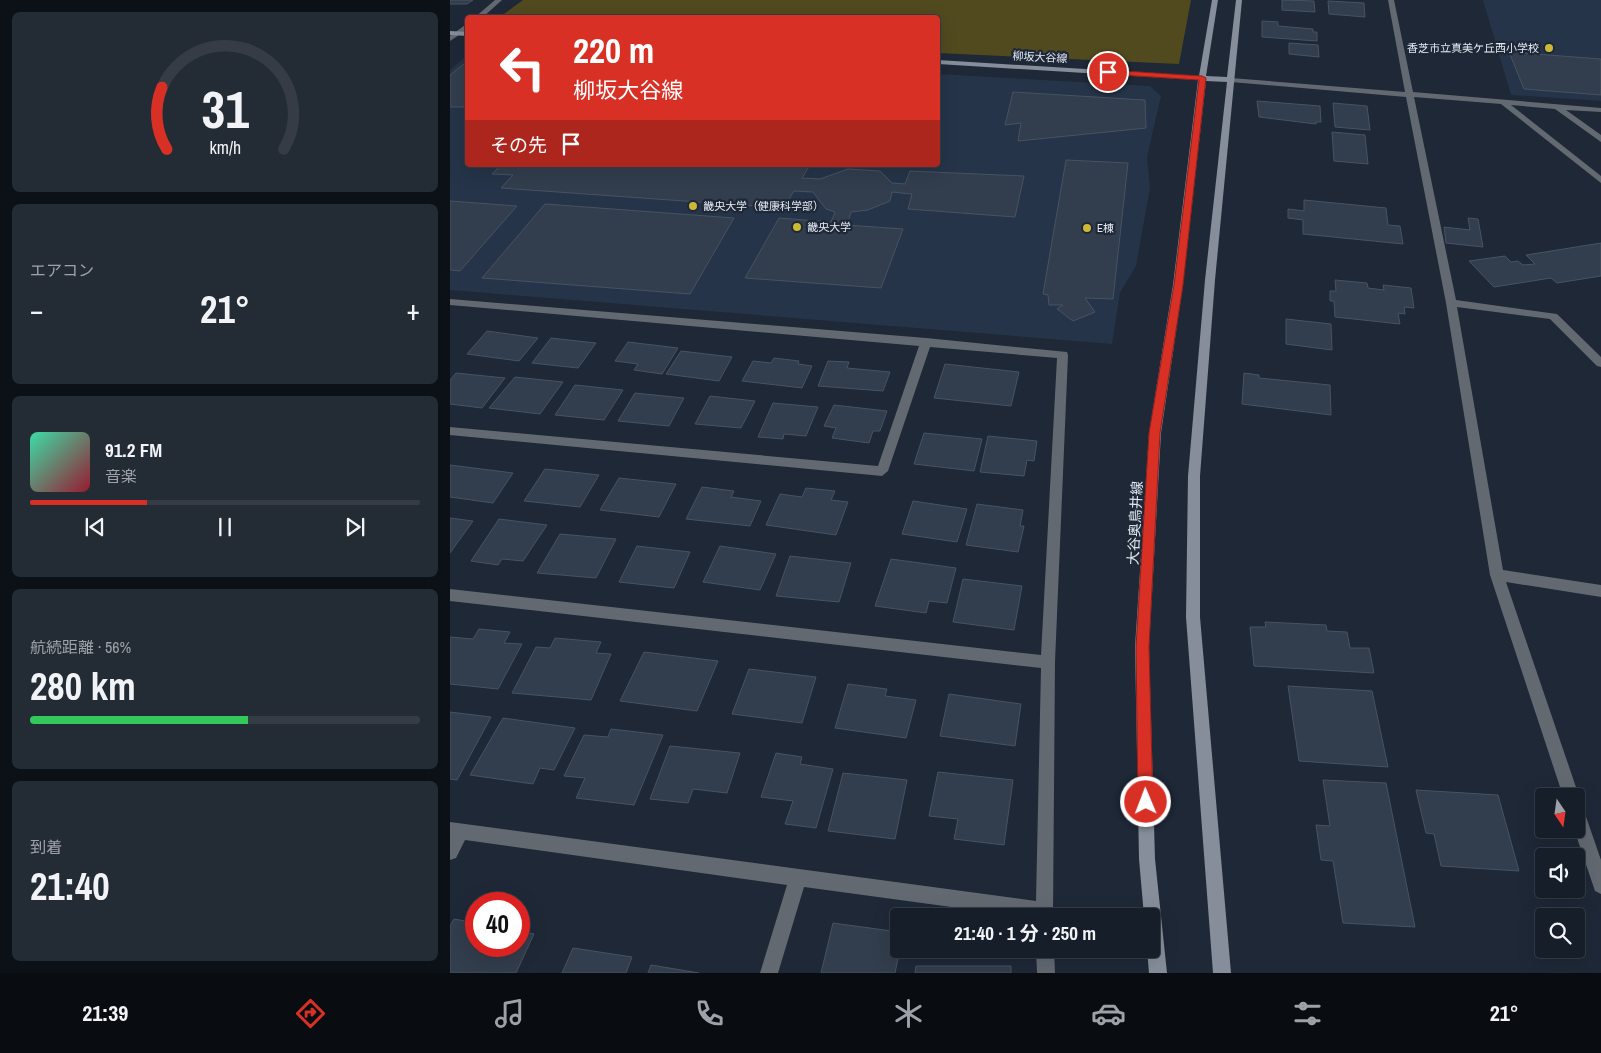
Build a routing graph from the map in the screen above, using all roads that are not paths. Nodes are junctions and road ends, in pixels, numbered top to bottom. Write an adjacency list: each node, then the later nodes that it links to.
1 (499, 0): 5 (street)
2 (1215, 0): 10 (street, 大谷奥鳥井線)
3 (1239, 0): 11 (street)
4 (1391, 0): 12 (street)
5 (481, 15)
6 (465, 27): 7 (street)
7 (454, 33): 8 (street)
8 (450, 40)
9 (940, 62): 10 (street, 柳坂大谷線)
10 (1202, 78): 11 (street, 柳坂大谷線); 38 (street, 大谷奥鳥井線)
11 (1231, 80): 12 (street); 39 (street)
12 (1408, 94): 13 (street); 19 (street)
13 (1504, 104): 14 (street); 17 (street)
14 (1560, 108): 15 (street); 16 (street)
15 (1601, 110)
16 (1601, 139)
17 (1601, 180)
18 (450, 302): 20 (street)
19 (1451, 302): 21 (street); 23 (street)
20 (926, 342): 22 (street); 26 (street)
21 (1601, 363)
22 (450, 431)
23 (1497, 574): 24 (street); 27 (street)
24 (1601, 592)
25 (450, 595): 26 (street)
26 (1048, 662): 34 (street)
27 (1568, 788)
28 (455, 831): 30 (street); 31 (street)
29 (1585, 837): 32 (street)
30 (450, 852)
31 (798, 878): 33 (street); 36 (street)
32 (1601, 884)
33 (1003, 908)
34 (1044, 908)
35 (1045, 958): 37 (street)
36 (769, 973)
37 (1046, 973)
38 (1158, 973)
39 (1222, 973)

